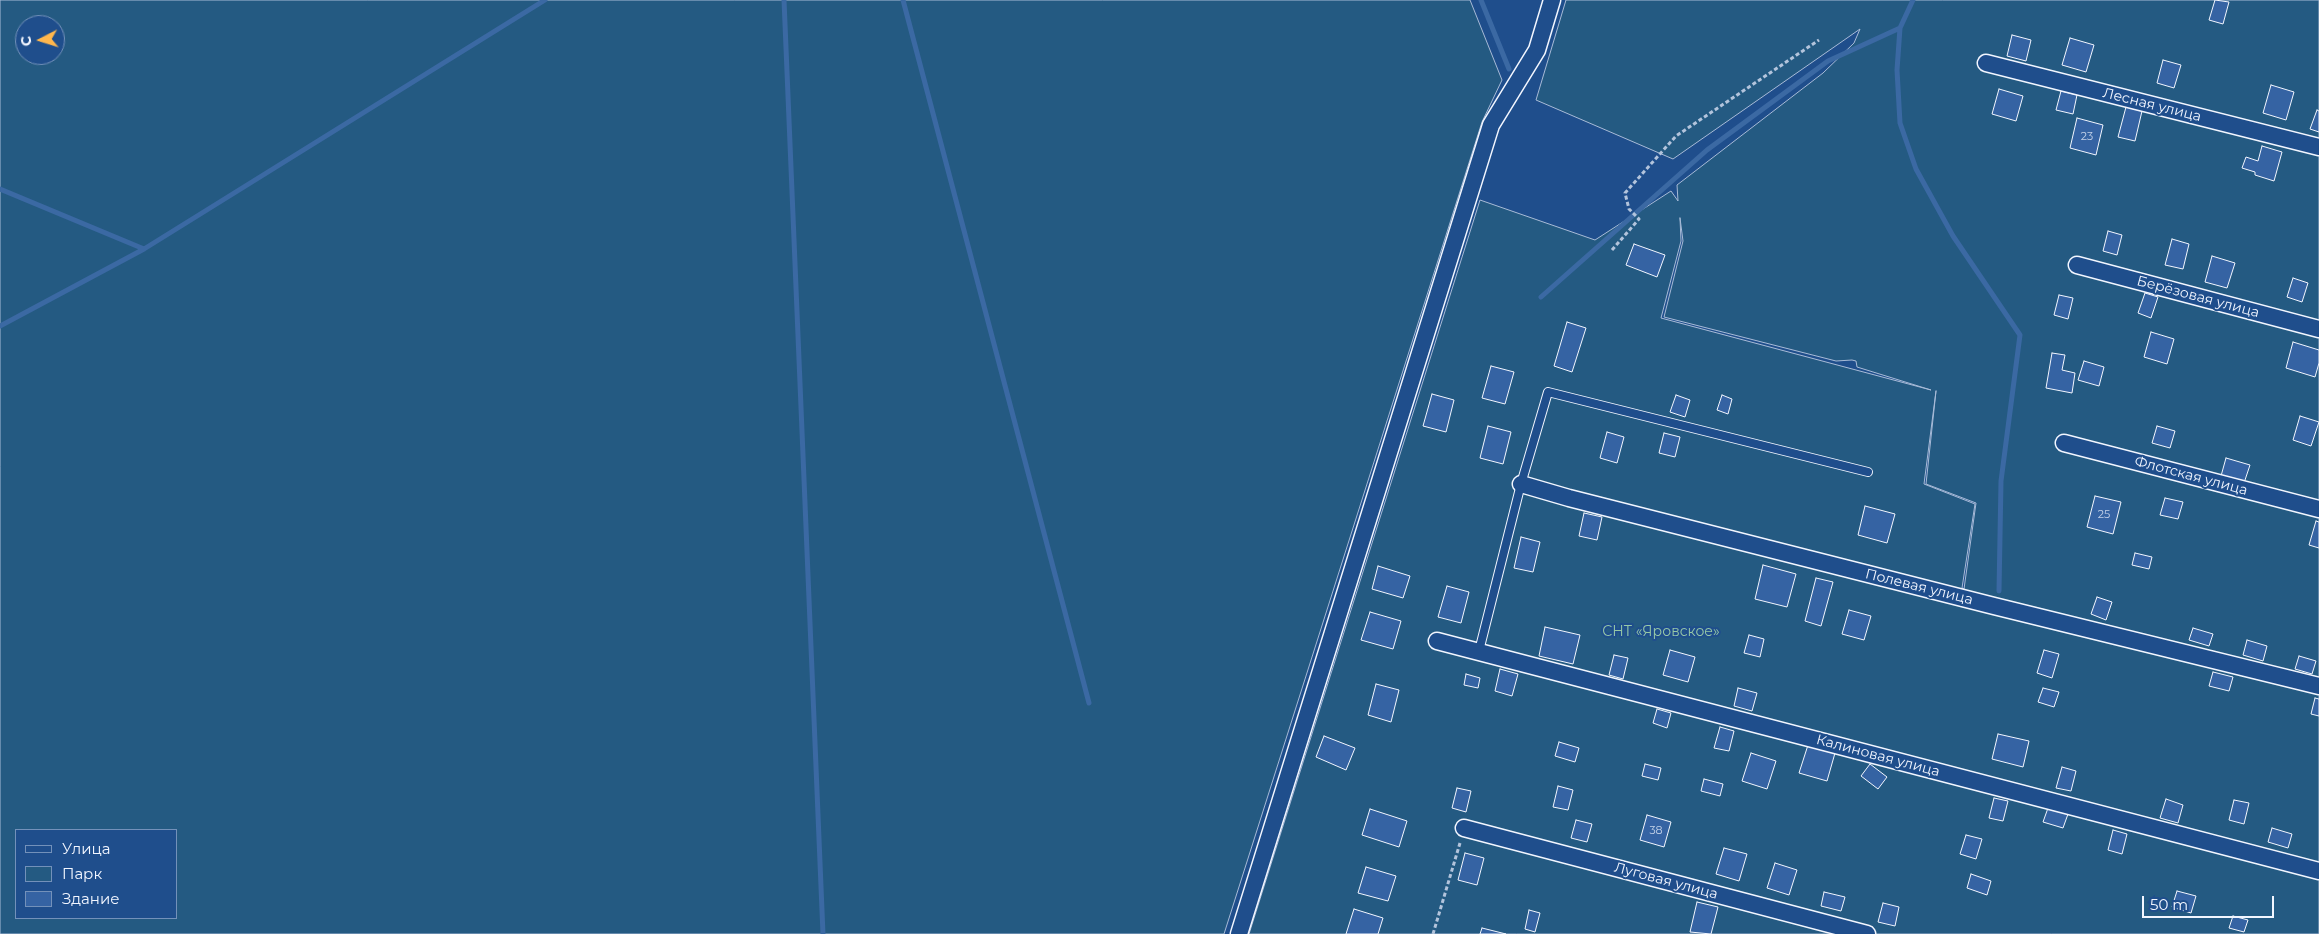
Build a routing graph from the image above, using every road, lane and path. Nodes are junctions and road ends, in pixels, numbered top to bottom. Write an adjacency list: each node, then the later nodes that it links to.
1 (1552, 0): 17 (street)
2 (1819, 40): 5 (path)
3 (1986, 63): 4 (street, Лесная улица)
4 (2319, 147)
5 (1612, 250)
6 (2077, 265): 7 (street, Берёзовая улица)
7 (2319, 329)
8 (2064, 443): 11 (street, Флотская улица)
9 (1868, 472): 10 (lane)
10 (1521, 484): 13 (lane); 14 (street, Полевая улица)
11 (2319, 510)
12 (1437, 641): 13 (street, Калиновая улица)
13 (1479, 652): 16 (street, Калиновая улица)
14 (2319, 686)
15 (1464, 828): 18 (path); 19 (street, Луговая улица)
16 (2319, 871)
17 (1239, 934)
18 (1433, 934)
19 (1867, 934)

